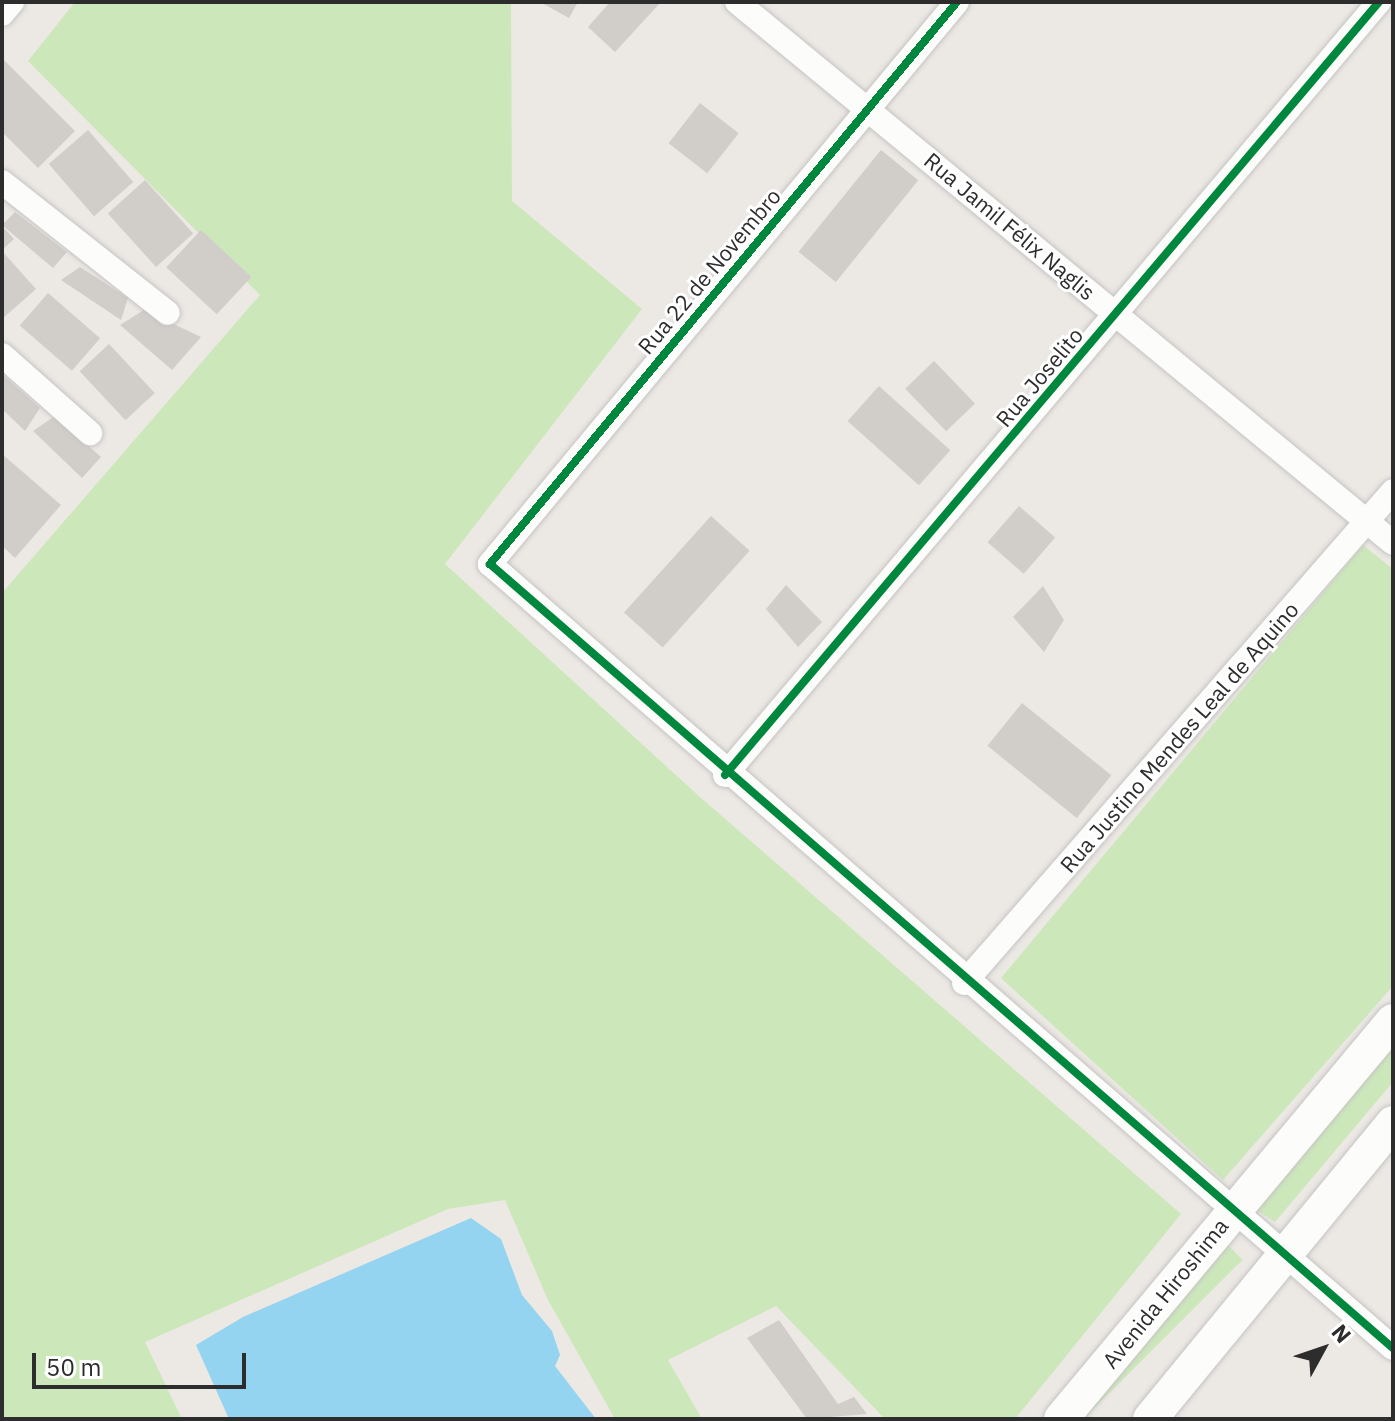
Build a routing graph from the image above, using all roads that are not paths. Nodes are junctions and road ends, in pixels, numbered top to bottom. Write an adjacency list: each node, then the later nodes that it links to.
1 (12, 2): 5 (street)
2 (737, 2): 6 (street, Rua Jamil Félix Naglis)
3 (957, 2): 6 (street, Rua 22 de Novembro)
4 (1379, 2): 9 (street, Rua Joselito)
5 (2, 14)
6 (868, 107): 9 (street, Rua Jamil Félix Naglis); 15 (street, Rua 22 de Novembro)
7 (2, 182): 8 (street)
8 (168, 313)
9 (1116, 315): 13 (street, Rua Jamil Félix Naglis); 15 (street, Rua Joselito)
10 (2, 355): 11 (street)
11 (90, 433)
12 (1393, 491): 13 (street, Rua Justino Mendes Leal de Aquino)
13 (1366, 523): 14 (street, Rua Jamil Félix Naglis); 16 (street, Rua Justino Mendes Leal de Aquino)
14 (1393, 543)
15 (725, 775): 16 (street)
16 (964, 983): 19 (street)
17 (1393, 1021): 19 (main road, Avenida Hiroshima)
18 (1393, 1123): 20 (main road)
19 (1231, 1213): 20 (street); 22 (main road, Avenida Hiroshima)
20 (1282, 1259): 21 (street); 23 (main road)
21 (1393, 1348)
22 (1061, 1419)
23 (1150, 1419)

